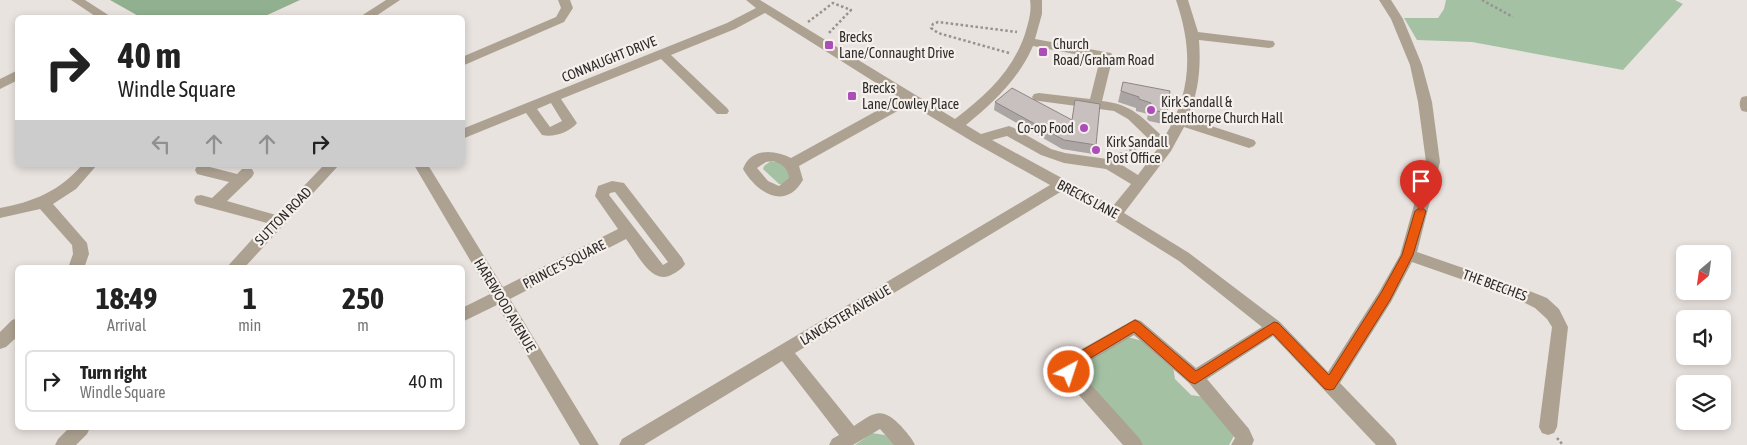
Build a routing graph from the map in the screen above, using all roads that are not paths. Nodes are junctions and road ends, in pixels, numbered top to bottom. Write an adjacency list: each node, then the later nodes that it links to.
1 (76, 0): 9 (street)
2 (394, 0): 10 (street)
3 (564, 0): 15 (street)
4 (752, 0): 8 (street, BRECKS LANE)
5 (1036, 0): 12 (street)
6 (1182, 0): 11 (street)
7 (1385, 0): 44 (street)
8 (765, 8): 14 (street, CONNAUGHT DRIVE); 20 (street, BRECKS LANE)
9 (102, 15)
10 (369, 15)
11 (1193, 35): 13 (street); 26 (street)
12 (1030, 37): 22 (street); 27 (street)
13 (1269, 44)
14 (662, 53): 18 (street, CONNAUGHT DRIVE); 25 (street)
15 (465, 61)
16 (15, 76): 17 (street)
17 (0, 85)
18 (553, 97): 23 (street, CONNAUGHT DRIVE); 23 (street)
19 (1039, 97): 22 (street)
20 (910, 98): 27 (street, BRECKS LANE); 32 (street)
21 (1747, 100): 24 (street)
22 (1095, 104): 31 (street)
23 (528, 107): 28 (street, CONNAUGHT DRIVE)
24 (1747, 108)
25 (722, 111)
26 (1181, 122): 30 (street); 31 (street)
27 (956, 126): 29 (street, BRECKS LANE)
28 (465, 133)
29 (978, 138): 37 (street); 38 (street, BRECKS LANE)
30 (1249, 142)
31 (1162, 144): 37 (street)
32 (791, 164)
33 (88, 167): 39 (street)
34 (330, 167): 42 (street, SUTTON ROAD)
35 (422, 167): 47 (street, HAREWOOD AVENUE)
36 (202, 170): 42 (street)
37 (1140, 182): 41 (street)
38 (1061, 186): 41 (street, BRECKS LANE); 52 (street, LANCASTER AVENUE)
39 (44, 203): 40 (street); 45 (street)
40 (7, 212)
41 (1115, 214): 49 (street, BRECKS LANE)
42 (279, 221): 46 (street, SUTTON ROAD)
43 (628, 231): 43 (street); 47 (street, PRINCE'S SQUARE)
44 (1408, 255): 54 (street); 55 (street, THE BEECHES)
45 (77, 265)
46 (237, 265)
47 (499, 297): 48 (street, PRINCE'S SQUARE); 59 (street, HAREWOOD AVENUE)
48 (465, 314)
49 (1274, 327): 53 (street); 54 (street, BRECKS LANE)
50 (15, 328): 51 (street)
51 (0, 342)
52 (784, 352): 57 (street); 60 (street, LANCASTER AVENUE)
53 (1195, 378): 62 (street); 63 (street)
54 (1330, 385): 64 (street, BRECKS LANE)
55 (1548, 427)
56 (79, 430): 58 (street)
57 (845, 440): 61 (street)
58 (64, 445)
59 (590, 445)
60 (628, 445)
61 (906, 445)
62 (1134, 445)
63 (1240, 445)
64 (1388, 445)

